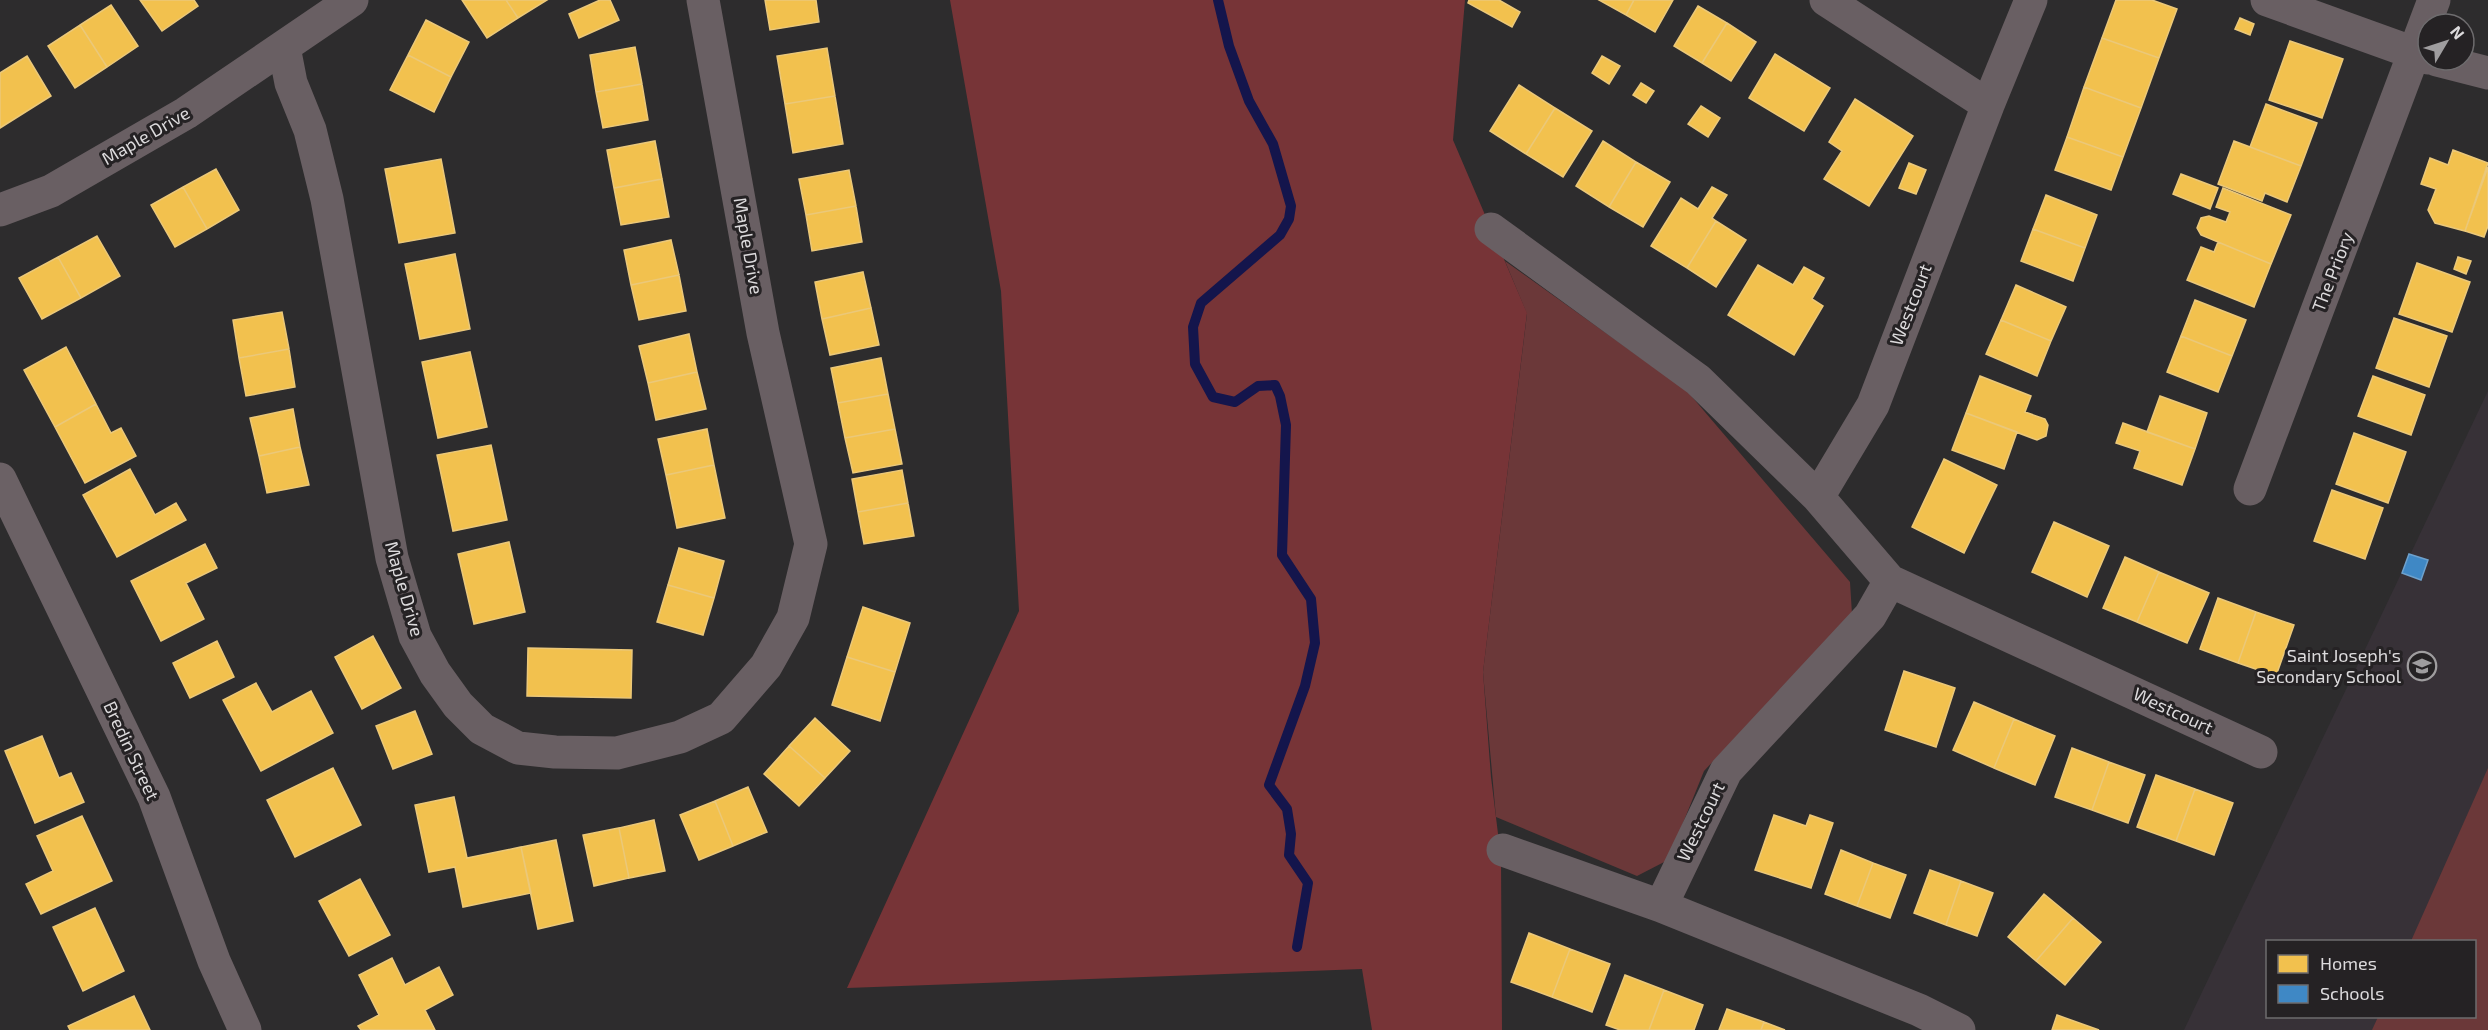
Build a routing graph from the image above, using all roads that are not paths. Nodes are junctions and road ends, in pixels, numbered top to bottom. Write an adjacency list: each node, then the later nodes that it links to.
1 (352, 0): 6 (street, Maple Drive)
2 (703, 0): 6 (street, Maple Drive)
3 (1826, 0): 9 (street)
4 (2031, 0): 9 (street, Westcourt)
5 (2267, 0): 7 (street)
6 (284, 47): 10 (street, Maple Drive)
7 (2416, 53)
8 (2420, 72): 13 (street, The Priory)
9 (1988, 105): 14 (street, Westcourt)
10 (0, 210)
11 (1491, 229): 14 (street, Westcourt)
12 (0, 479): 19 (main road, Bredin Street)
13 (2250, 489)
14 (1818, 497): 15 (street, Westcourt)
15 (1890, 581): 16 (street, Westcourt); 18 (street, Westcourt)
16 (2261, 752)
17 (1503, 850): 18 (street)
18 (1661, 906): 20 (street)
19 (245, 1030)
20 (1959, 1030)

